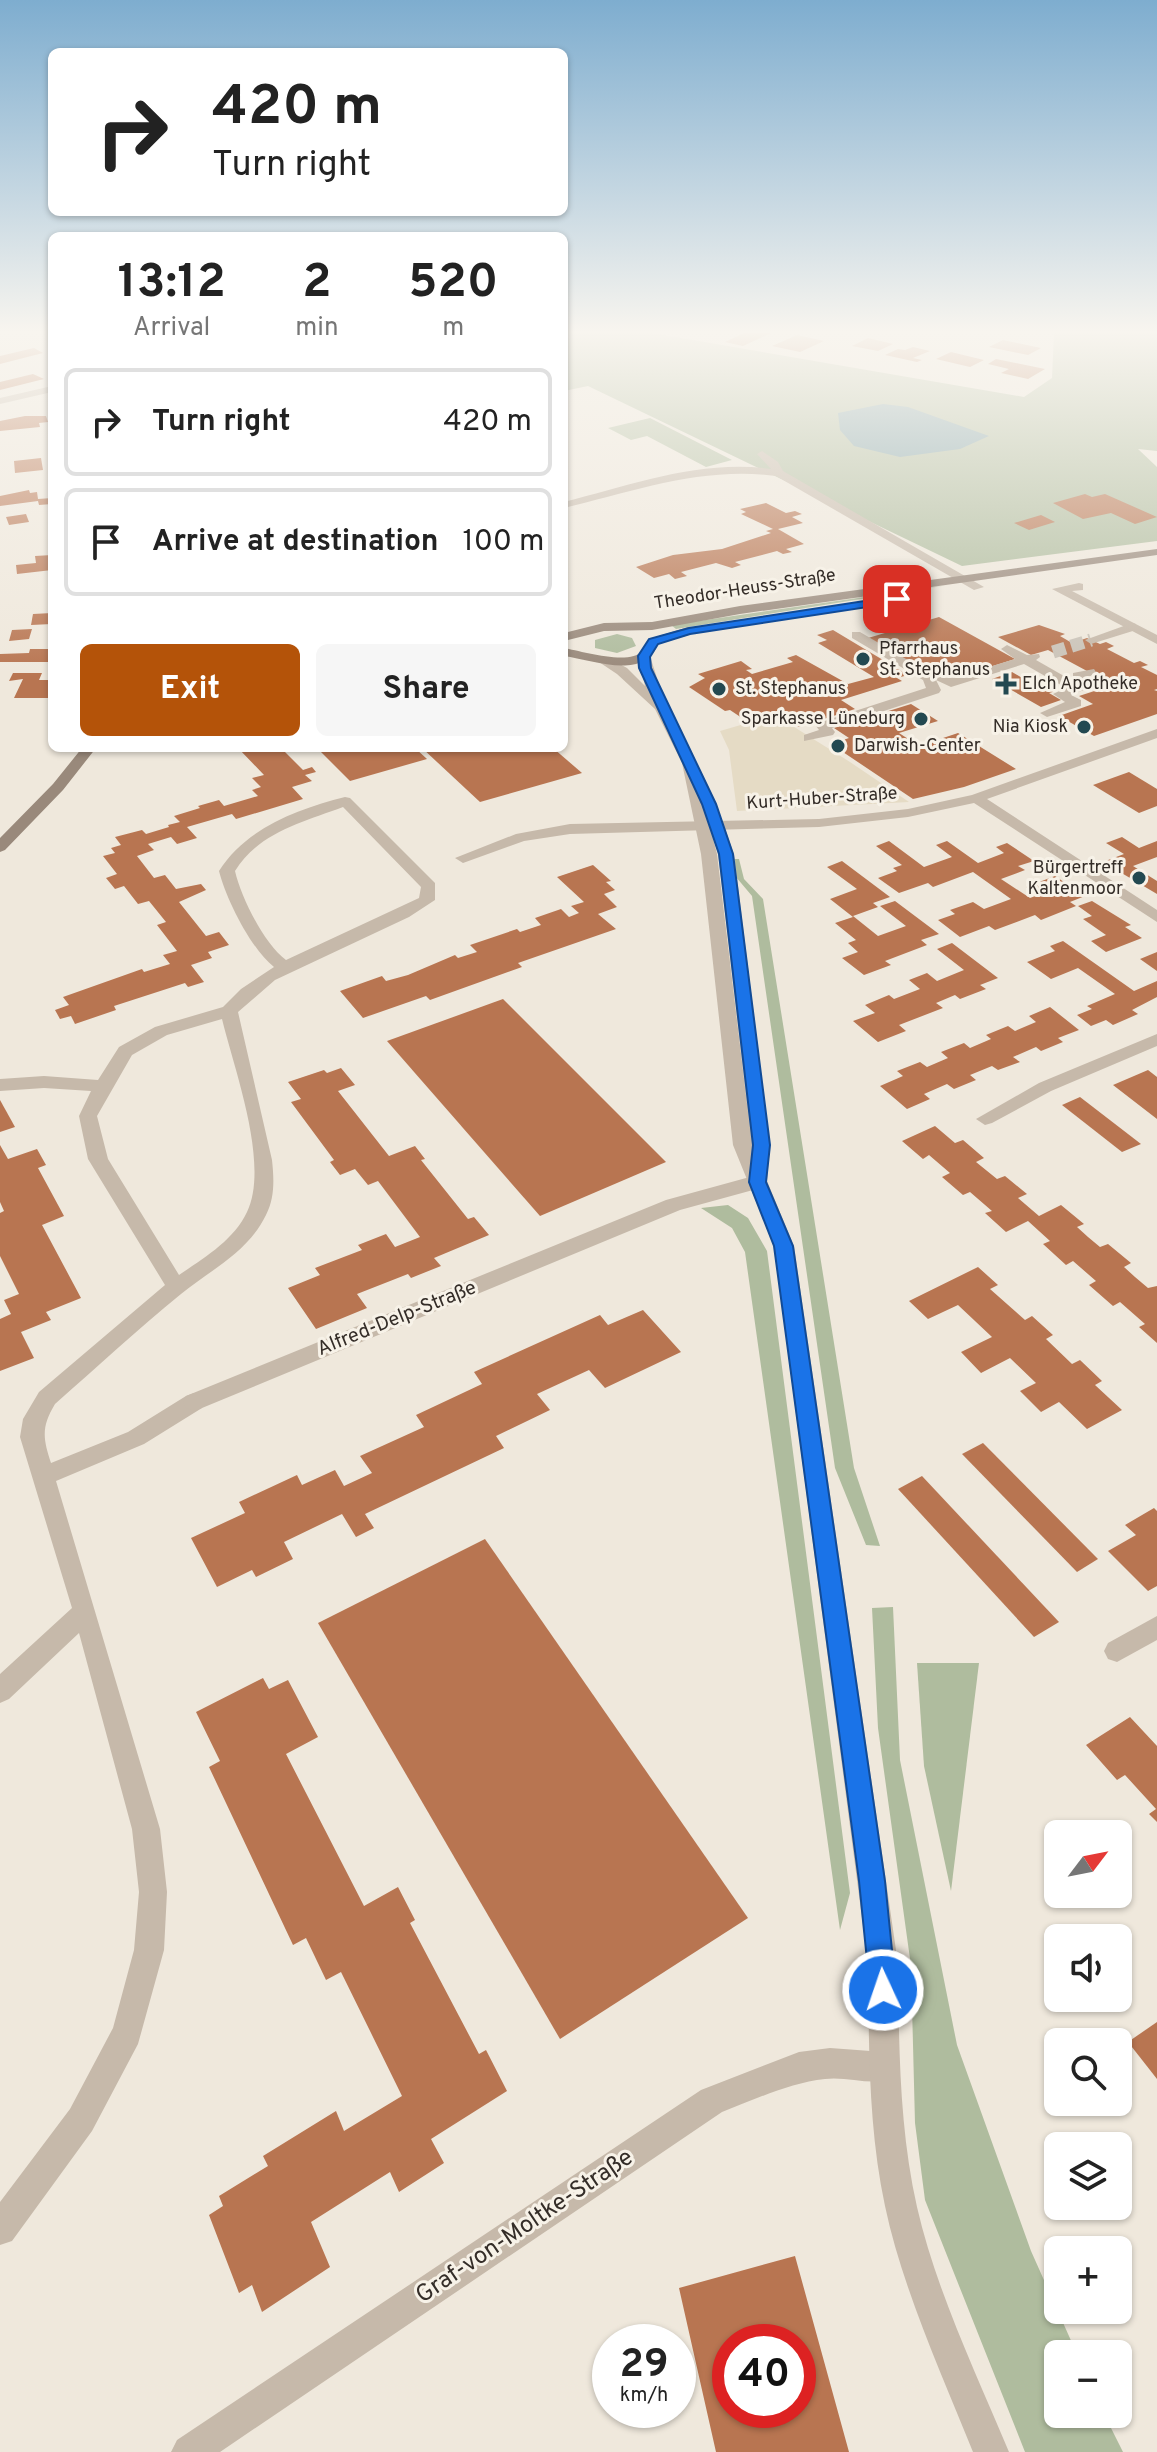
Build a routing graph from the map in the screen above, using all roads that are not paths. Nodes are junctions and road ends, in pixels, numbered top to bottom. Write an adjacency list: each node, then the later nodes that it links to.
1 (762, 454): 2 (street)
2 (779, 473): 3 (street); 6 (street)
3 (568, 504)
4 (1157, 552): 6 (main road, Theodor-Heuss-Straße)
5 (1157, 560): 7 (main road, Theodor-Heuss-Straße)
6 (962, 578): 7 (street); 9 (main road, Theodor-Heuss-Straße)
7 (978, 587): 16 (main road, Theodor-Heuss-Straße)
8 (1079, 587): 10 (street)
9 (625, 627): 11 (main road, Theodor-Heuss-Straße); 16 (main road, Theodor-Heuss-Straße)
10 (1132, 627): 14 (street); 15 (street)
11 (585, 632): 13 (main road, Theodor-Heuss-Straße); 19 (main road)
12 (856, 635): 24 (street)
13 (568, 636)
14 (1091, 640)
15 (1157, 640)
16 (653, 642): 20 (main road, Theodor-Heuss-Straße)
17 (1007, 649): 21 (street)
18 (568, 652): 19 (main road)
19 (580, 653): 22 (main road)
20 (644, 656): 22 (main road); 26 (street)
21 (1030, 659): 24 (street); 25 (street)
22 (602, 660): 26 (street)
23 (1089, 672): 25 (street)
24 (928, 678): 29 (street)
25 (1077, 689): 27 (street)
26 (663, 711): 32 (street)
27 (1047, 713)
28 (1157, 733): 31 (street, Kurt-Huber-Straße)
29 (809, 738)
30 (86, 752): 33 (main road)
31 (976, 798): 32 (street, Kurt-Huber-Straße); 35 (street)
32 (710, 827): 34 (street, Kurt-Huber-Straße); 42 (street)
33 (0, 847)
34 (463, 858)
35 (1157, 917)
36 (285, 967): 36 (street); 37 (street)
37 (229, 1011): 40 (street); 43 (street)
38 (1157, 1039): 41 (street)
39 (0, 1085): 40 (street)
40 (103, 1086): 43 (street)
41 (985, 1119)
42 (757, 1182): 44 (street, Alfred-Delp-Straße); 49 (street)
43 (176, 1287): 44 (street)
44 (44, 1476): 45 (street)
45 (85, 1611): 48 (street); 50 (street)
46 (1157, 1627): 47 (street)
47 (1117, 1651)
48 (0, 1691)
49 (884, 2067): 51 (street, Graf-von-Moltke-Straße); 52 (street)
50 (0, 2229)
51 (189, 2452)
52 (991, 2452)

